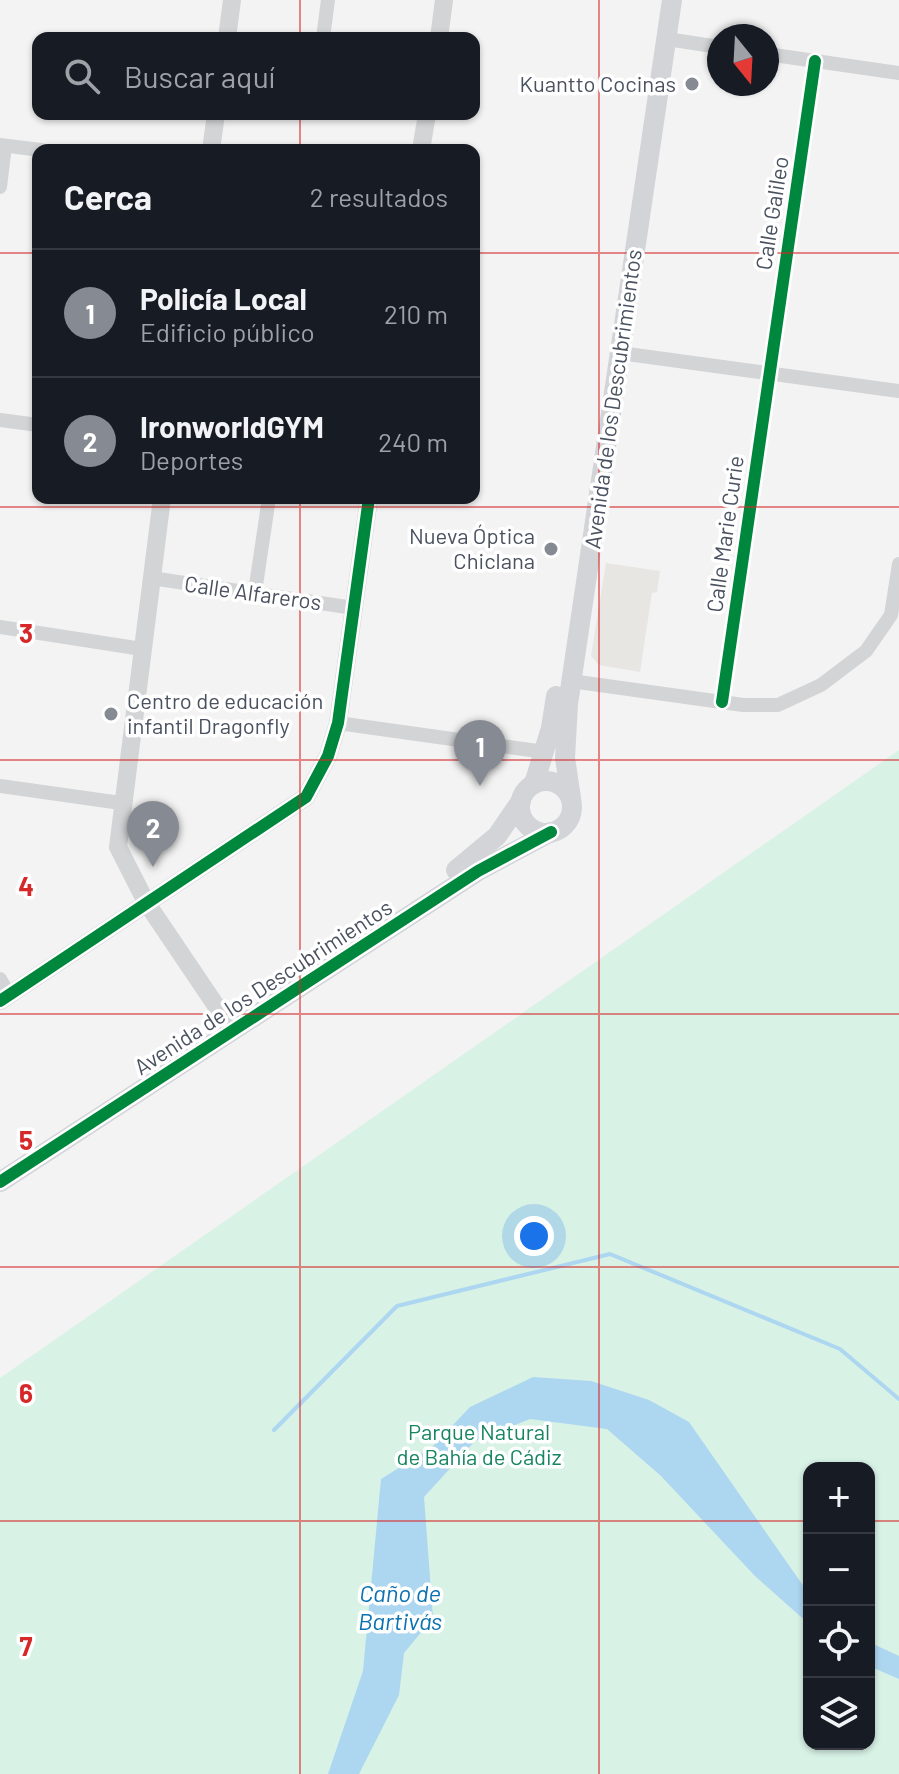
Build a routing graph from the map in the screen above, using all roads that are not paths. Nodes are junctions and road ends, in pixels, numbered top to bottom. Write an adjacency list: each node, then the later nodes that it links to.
1 (232, 0): 6 (street)
2 (328, 0): 7 (street)
3 (444, 0): 8 (street)
4 (659, 0): 38 (main road, Avenida de los Descubrimientos)
5 (672, 0): 9 (main road, Avenida de los Descubrimientos)
6 (228, 32)
7 (324, 32)
8 (440, 32)
9 (667, 39): 10 (street); 21 (main road, Avenida de los Descubrimientos)
10 (707, 45)
11 (779, 56): 12 (street)
12 (815, 61): 13 (street); 22 (street, Calle Galileo)
13 (899, 73)
14 (215, 120): 16 (street)
15 (426, 120): 17 (street)
16 (212, 144)
17 (422, 144)
18 (3, 145): 19 (street); 20 (street)
19 (32, 149)
20 (0, 187)
21 (620, 353): 22 (street); 35 (main road, Avenida de los Descubrimientos)
22 (768, 371): 23 (street); 36 (street, Calle Marie Curie)
23 (899, 391)
24 (0, 420): 25 (street)
25 (32, 424)
26 (161, 504): 30 (street)
27 (268, 504): 31 (street)
28 (368, 504): 32 (street)
29 (899, 564): 36 (street)
30 (151, 578): 31 (street, Calle Alfareros); 34 (street)
31 (255, 592): 32 (street, Calle Alfareros)
32 (354, 608): 37 (street)
33 (0, 627): 34 (street)
34 (142, 649): 43 (street)
35 (571, 681): 36 (street); 41 (main road, Avenida de los Descubrimientos)
36 (722, 702)
37 (338, 723): 38 (street); 45 (street)
38 (545, 752): 39 (main road, Avenida de los Descubrimientos)
39 (534, 784): 41 (main road); 42 (main road)
40 (0, 786): 43 (street)
41 (571, 798): 44 (main road)
42 (521, 801): 44 (main road); 47 (main road, Avenida de los Descubrimientos)
43 (121, 803): 45 (street)
44 (551, 832): 49 (main road, Avenida de los Descubrimientos)
45 (146, 902): 46 (street); 47 (street)
46 (3, 991)
47 (225, 1019): 48 (main road, Avenida de los Descubrimientos)
48 (0, 1166)
49 (0, 1182)

